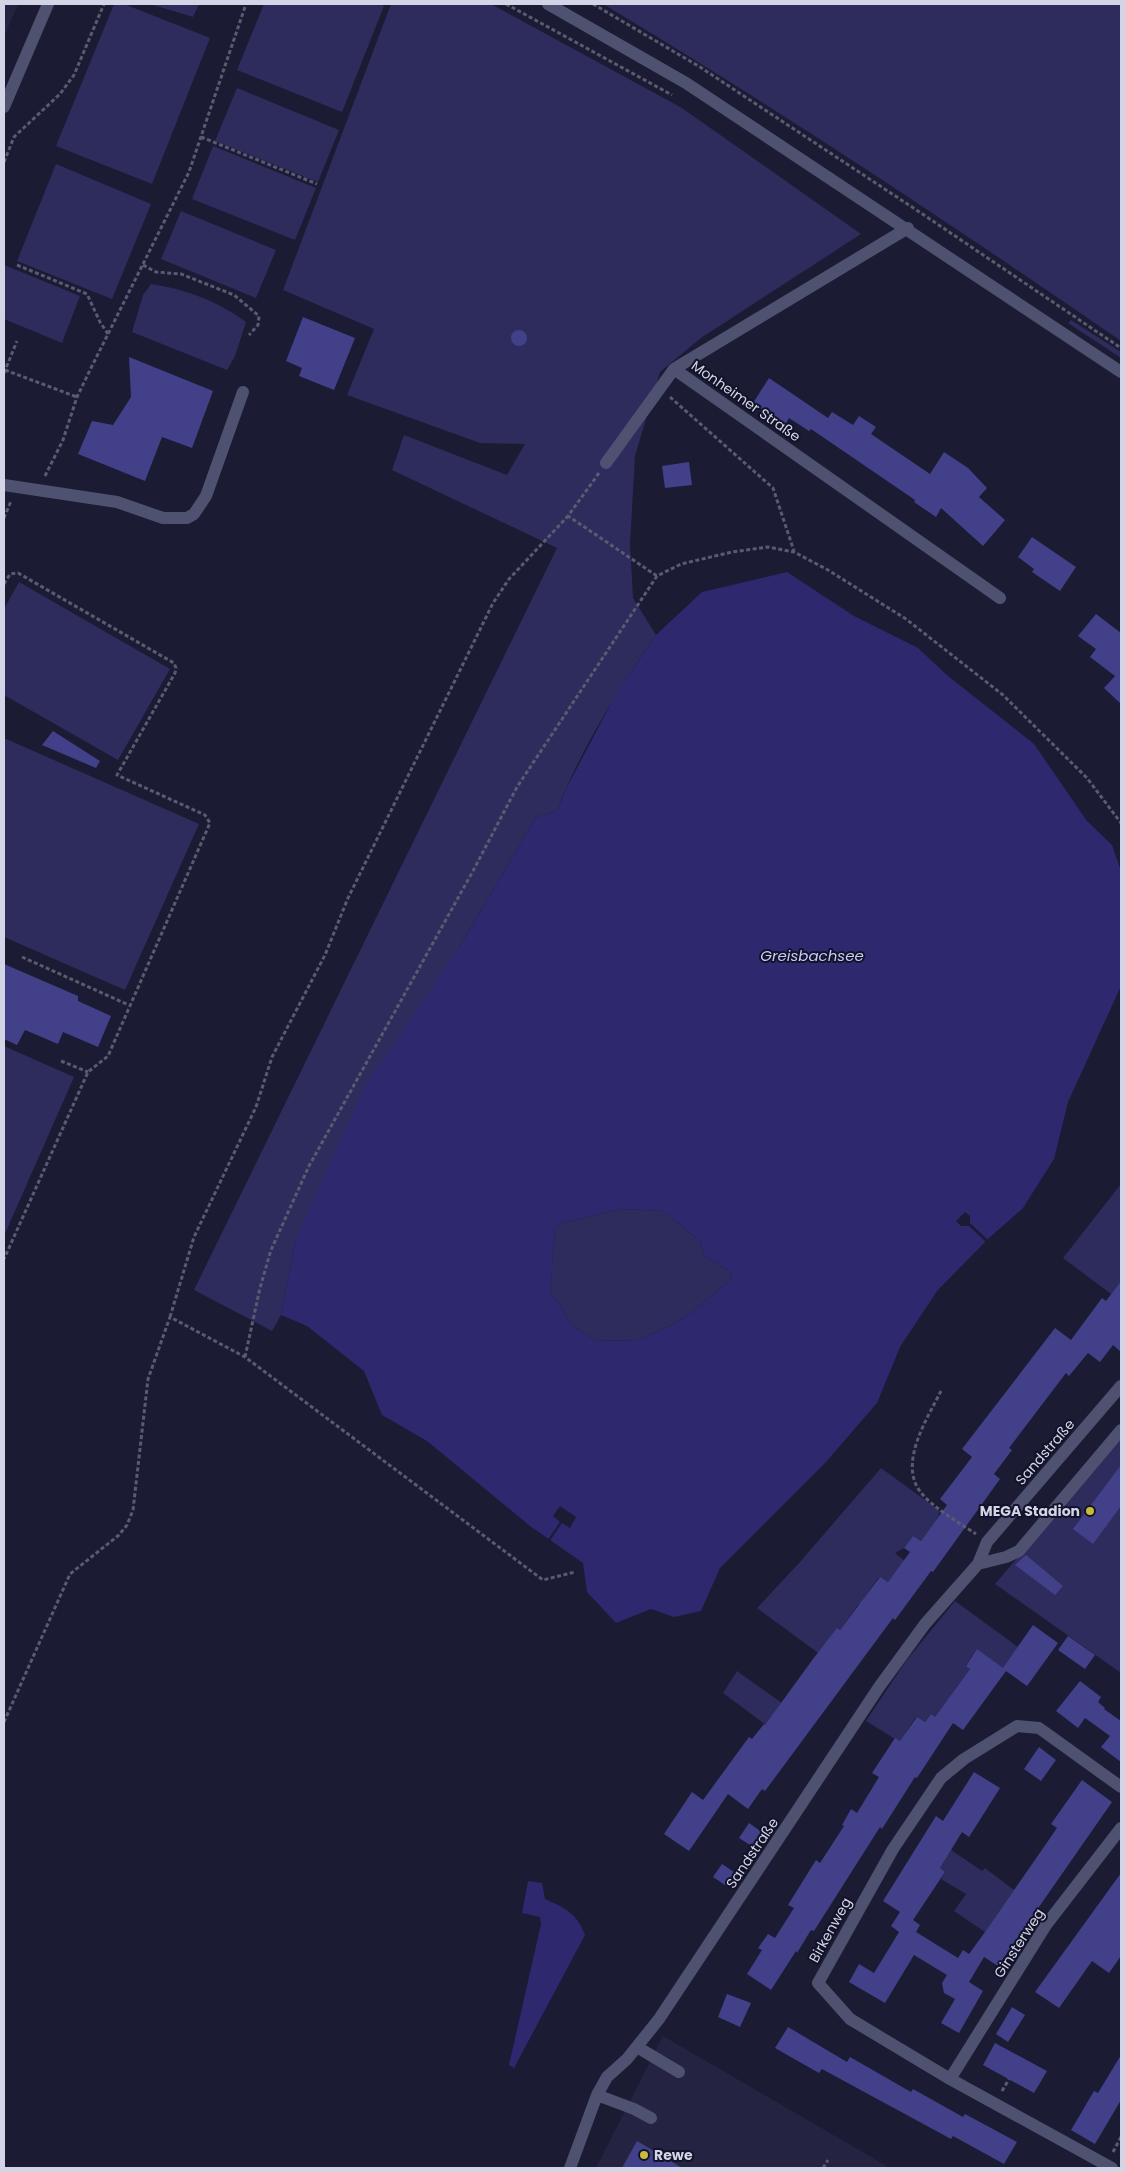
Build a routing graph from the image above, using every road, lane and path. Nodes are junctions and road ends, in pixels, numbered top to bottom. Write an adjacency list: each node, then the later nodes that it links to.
1 (48, 4): 6 (street)
2 (104, 4): 8 (path)
3 (246, 4): 7 (path)
4 (548, 4): 10 (street)
5 (593, 4): 16 (path)
6 (4, 107)
7 (201, 137): 9 (path); 12 (path)
8 (4, 162)
9 (316, 184)
10 (908, 228): 17 (street, Monheimer Straße); 19 (street)
11 (17, 265): 13 (path)
12 (143, 265): 13 (path); 14 (path)
13 (108, 334): 22 (path)
14 (249, 335)
15 (17, 341): 18 (path)
16 (1121, 348)
17 (674, 369): 20 (street); 30 (street, Monheimer Straße)
18 (4, 371): 22 (path)
19 (1121, 372)
20 (660, 388): 23 (street); 27 (path)
21 (243, 392): 25 (street)
22 (77, 397): 25 (path)
23 (606, 463): 26 (path)
24 (4, 485): 25 (street)
25 (38, 490)
26 (568, 516): 28 (path); 37 (path)
27 (794, 552): 28 (path); 31 (path)
28 (657, 576): 38 (path)
29 (4, 584): 33 (path)
30 (1000, 598)
31 (1121, 823)
32 (22, 957): 33 (path)
33 (131, 1006): 35 (path)
34 (61, 1060): 35 (path)
35 (88, 1072): 36 (path)
36 (4, 1259)
37 (170, 1318): 38 (path); 45 (path)
38 (245, 1357): 44 (path)
39 (1121, 1386): 42 (street, Sandstraße)
40 (941, 1391): 42 (path)
41 (1121, 1430): 43 (street)
42 (987, 1542): 43 (street, Sandstraße)
43 (978, 1564): 48 (street, Sandstraße)
44 (575, 1572)
45 (4, 1722)
46 (1121, 1787): 50 (street, Birkenweg)
47 (1121, 1828): 50 (street, Ginsterweg)
48 (637, 2047): 49 (street); 51 (street, Sandstraße)
49 (679, 2072)
50 (950, 2079): 56 (street, Birkenweg)
51 (597, 2096): 52 (street); 54 (street, Sandstraße)
52 (651, 2118)
53 (828, 2160): 55 (path)
54 (570, 2168)
55 (823, 2168)
56 (1112, 2168)

